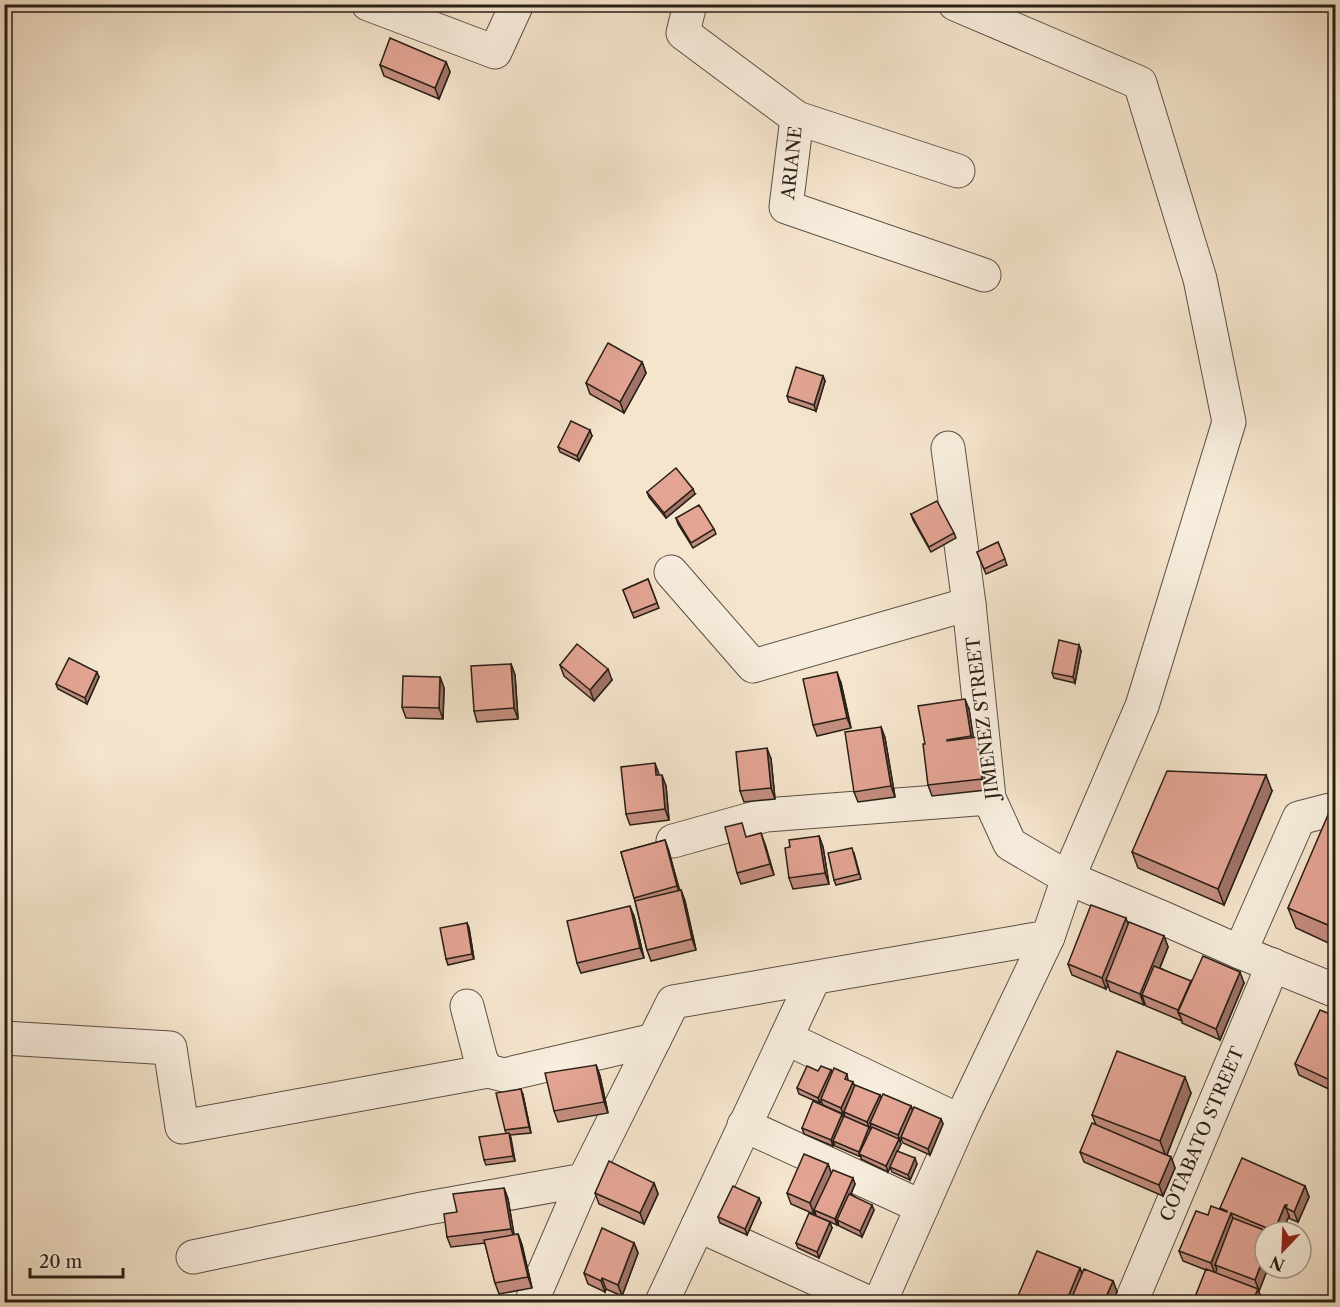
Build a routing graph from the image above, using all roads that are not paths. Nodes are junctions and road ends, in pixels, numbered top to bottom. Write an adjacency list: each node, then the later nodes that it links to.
1 (368, 4): 2 (street)
2 (517, 4)
3 (690, 4): 5 (street, ARIANE)
4 (955, 4): 14 (street)
5 (797, 118): 6 (street); 7 (street, ARIANE)
6 (958, 171)
7 (984, 275)
8 (948, 448): 10 (street, JIMENEZ STREET)
9 (671, 572): 10 (street)
10 (969, 604): 11 (street, JIMENEZ STREET)
11 (989, 798): 13 (street); 14 (street, JIMENEZ STREET)
12 (1335, 812): 16 (street)
13 (673, 841)
14 (1068, 878): 15 (street); 16 (street, JIMENEZ STREET)
15 (1048, 937): 18 (street); 25 (street)
16 (1240, 952): 17 (street, JIMENEZ STREET)
17 (1273, 965): 19 (street, JIMENEZ STREET); 35 (street, COTABATO STREET)
18 (814, 978): 22 (street); 23 (street)
19 (1335, 991)
20 (467, 1006): 24 (street)
21 (4, 1038): 24 (street)
22 (786, 1038): 25 (street); 26 (street)
23 (654, 1040): 24 (street); 27 (street)
24 (488, 1071)
25 (960, 1121): 28 (street)
26 (744, 1125): 28 (street); 29 (street)
27 (584, 1180): 30 (street); 31 (street)
28 (922, 1207): 34 (street)
29 (698, 1225): 32 (street); 33 (street)
30 (193, 1257)
31 (533, 1301)
32 (662, 1302)
33 (867, 1302)
34 (880, 1302)
35 (1131, 1302)

